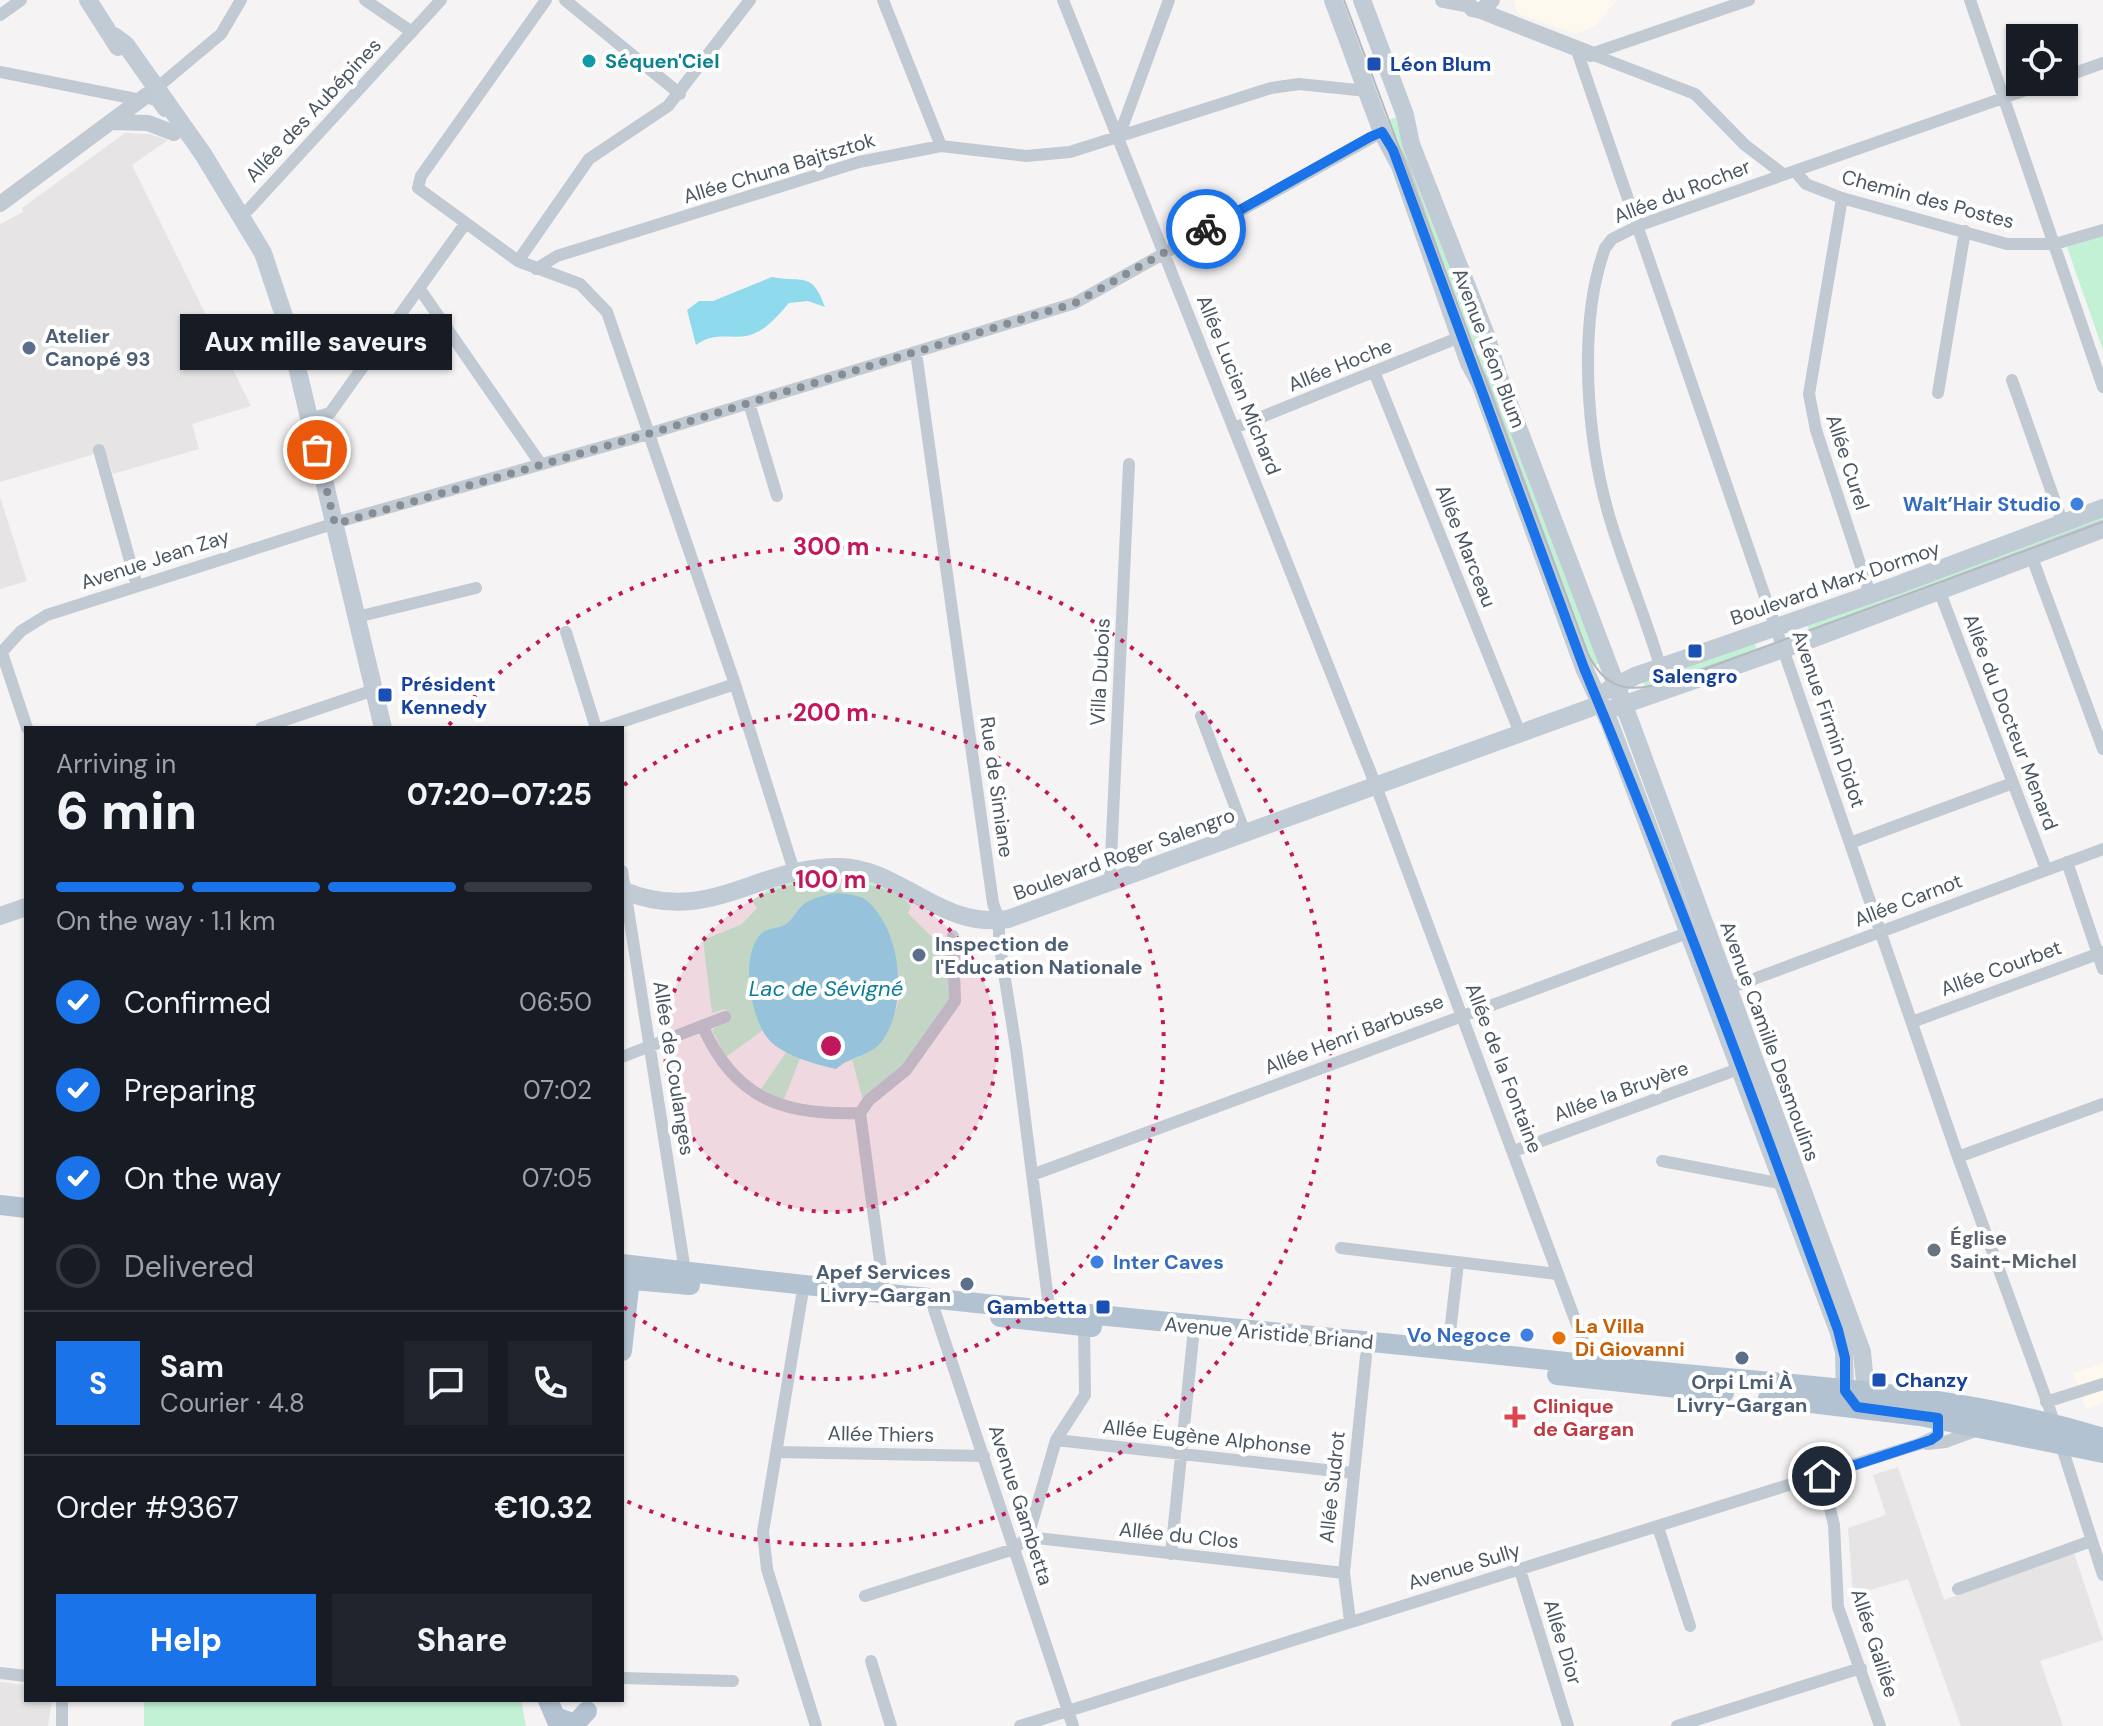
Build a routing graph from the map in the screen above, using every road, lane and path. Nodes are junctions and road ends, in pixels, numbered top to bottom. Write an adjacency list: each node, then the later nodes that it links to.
1 (21, 0): 18 (street)
2 (88, 0): 27 (main road)
3 (241, 0): 27 (street)
4 (365, 0): 19 (street)
5 (441, 0): 19 (street)
6 (546, 0): 40 (street)
7 (565, 0): 26 (street)
8 (750, 0): 26 (street)
9 (883, 0): 34 (street)
10 (1063, 0): 33 (street, Allée Lucien Michard)
11 (1169, 0): 33 (street)
12 (1333, 0): 24 (main road, Avenue Léon Blum)
13 (1362, 0): 80 (main road, Avenue Léon Blum)
14 (1443, 0): 17 (street, Chemin des Postes)
15 (1749, 0): 20 (street)
16 (1970, 0): 29 (street)
17 (1480, 4): 20 (street, Chemin des Postes)
18 (0, 15)
19 (412, 32): 39 (street, Allée des Aubépines)
20 (1583, 51): 36 (street, Chemin des Postes); 41 (street, Avenue Firmin Didot)
21 (2103, 63): 23 (street)
22 (0, 72): 25 (street)
23 (2078, 72)
24 (1367, 91): 31 (main road, Avenue Léon Blum); 33 (street, Allée Chuna Bajtsztok)
25 (96, 92): 27 (street); 30 (street)
26 (680, 94): 46 (street)
27 (148, 95): 30 (street); 32 (main road); 35 (main road)
28 (2009, 96): 29 (street, Allée du Rocher)
29 (2003, 98): 36 (street, Allée du Rocher); 44 (street)
30 (111, 122): 32 (street); 38 (street)
31 (1382, 132): 45 (street, Avenue Jean Zay); 50 (main road, Avenue Léon Blum)
32 (174, 133): 35 (main road)
33 (1118, 139): 34 (street, Allée Chuna Bajtsztok); 45 (street, Allée Lucien Michard)
34 (941, 146): 47 (street, Allée Chuna Bajtsztok)
35 (200, 159): 39 (main road); 48 (main road)
36 (1789, 173): 37 (street, Chemin des Postes); 41 (street, Allée du Rocher)
37 (1842, 198): 43 (street, Chemin des Postes); 72 (street, Allée Curel)
38 (0, 204)
39 (242, 214): 48 (main road)
40 (465, 224): 46 (street); 49 (street)
41 (1640, 225): 74 (street, Avenue Firmin Didot); 78 (street, Allée du Rocher)
42 (2103, 230): 44 (street, Chemin des Postes)
43 (1965, 231): 44 (street, Chemin des Postes); 55 (street)
44 (2055, 244): 54 (street)
45 (1164, 253): 51 (street, Avenue Jean Zay); 58 (street, Allée Lucien Michard)
46 (518, 261): 47 (street)
47 (536, 269): 59 (street)
48 (272, 279): 57 (main road)
49 (419, 288): 57 (street); 61 (street)
50 (1460, 337): 52 (street, Allée Hoche); 82 (main road, Avenue Léon Blum)
51 (916, 352): 56 (street, Avenue Jean Zay); 105 (street, Rue de Simiane)
52 (1375, 374): 58 (street, Allée Hoche); 90 (street, Allée Marceau)
53 (2012, 380): 66 (street)
54 (2103, 387)
55 (1938, 393)
56 (749, 403): 59 (street, Avenue Jean Zay); 63 (street)
57 (309, 419): 65 (main road)
58 (1234, 428): 93 (street, Allée Lucien Michard)
59 (648, 434): 61 (street, Avenue Jean Zay); 79 (street)
60 (99, 450): 69 (street)
61 (540, 463): 65 (street, Avenue Jean Zay)
62 (1129, 464): 100 (street, Villa Dubois)
63 (777, 496)
64 (2103, 508): 66 (main road, Boulevard Marx Dormoy)
65 (335, 524): 69 (street, Avenue Jean Zay); 73 (main road)
66 (2063, 524): 72 (main road, Boulevard Marx Dormoy)
67 (2103, 529): 68 (main road, Boulevard Marx Dormoy)
68 (2031, 555): 71 (main road, Boulevard Marx Dormoy); 91 (street)
69 (137, 586): 77 (street, Avenue Jean Zay)
70 (476, 588): 73 (street)
71 (1939, 590): 76 (main road, Boulevard Marx Dormoy); 92 (street, Allée du Docteur Menard)
72 (1870, 594): 74 (main road, Boulevard Marx Dormoy)
73 (357, 617): 81 (main road)
74 (1775, 626): 76 (street, Avenue Firmin Didot); 78 (main road, Boulevard Marx Dormoy)
75 (566, 632): 88 (street)
76 (1784, 649): 83 (main road, Boulevard Marx Dormoy); 95 (street, Avenue Firmin Didot)
77 (1, 654): 85 (street)
78 (1661, 669): 80 (main road, Boulevard Marx Dormoy)
79 (735, 684): 89 (street); 99 (street)
80 (1616, 685): 82 (main road, Boulevard Marx Dormoy); 83 (main road, Avenue Léon Blum)
81 (374, 690): 86 (street); 87 (main road)
82 (1596, 705): 83 (main road, Boulevard Marx Dormoy); 90 (main road, Boulevard Roger Salengro); 107 (main road, Avenue Camille Desmoulins)
83 (1623, 706): 111 (main road, Avenue Camille Desmoulins)
84 (1201, 716): 94 (street)
85 (26, 726)
86 (267, 726)
87 (383, 726)
88 (595, 726)
89 (609, 726)
90 (1520, 733): 93 (main road, Boulevard Roger Salengro)
91 (2103, 749)
92 (2010, 784): 95 (street); 98 (street, Allée du Docteur Menard)
93 (1376, 786): 94 (main road, Boulevard Roger Salengro); 112 (street, Allée de la Fontaine)
94 (1245, 833): 100 (main road, Boulevard Roger Salengro)
95 (1850, 843): 106 (street, Avenue Firmin Didot)
96 (2103, 849): 97 (street, Allée Carnot)
97 (2067, 862): 98 (street, Allée Carnot); 109 (street)
98 (2046, 869): 106 (street, Allée Carnot)
99 (794, 871): 101 (main road, Boulevard Roger Salengro); 105 (main road, Boulevard Roger Salengro)
100 (1110, 881): 105 (main road, Boulevard Roger Salengro)
101 (624, 890)
102 (624, 896): 116 (street, Allée de Coulanges)
103 (24, 908): 104 (main road)
104 (0, 916)
105 (999, 921): 124 (street, Rue de Simiane)
106 (1882, 931): 111 (street, Allée Carnot); 114 (street, Avenue Firmin Didot)
107 (1690, 932): 112 (street, Allée Henri Barbusse); 118 (main road, Avenue Camille Desmoulins)
108 (953, 936): 120 (street)
109 (2101, 952): 110 (street); 114 (street, Allée Courbet)
110 (2103, 969)
111 (1727, 989): 145 (main road, Avenue Camille Desmoulins)
112 (1462, 1014): 121 (street, Allée de la Fontaine); 124 (street, Allée Henri Barbusse)
113 (725, 1017): 115 (street)
114 (1912, 1022): 122 (street, Avenue Firmin Didot)
115 (703, 1027): 116 (street); 120 (street)
116 (650, 1047): 117 (street); 132 (street, Allée de Coulanges)
117 (624, 1056)
118 (1741, 1068): 121 (street, Allée la Bruyère); 125 (main road, Avenue Camille Desmoulins)
119 (2103, 1104): 122 (street)
120 (860, 1113): 135 (street)
121 (1514, 1151): 134 (street, Allée de la Fontaine)
122 (1958, 1157): 146 (street, Avenue Firmin Didot)
123 (1662, 1161): 125 (street)
124 (1032, 1175): 138 (street, Rue de Simiane)
125 (1784, 1184): 145 (main road, Avenue Camille Desmoulins)
126 (0, 1205): 127 (main road)
127 (24, 1208)
128 (0, 1218): 129 (main road)
129 (24, 1220)
130 (1341, 1248): 131 (street)
131 (1458, 1263): 134 (street); 141 (street)
132 (685, 1271): 133 (main road, Avenue Aristide Briand); 135 (main road, Avenue Aristide Briand)
133 (624, 1272): 136 (main road, Avenue Aristide Briand)
134 (1557, 1274): 143 (street, Allée de la Fontaine)
135 (884, 1291): 137 (main road, Avenue Aristide Briand)
136 (802, 1296): 137 (main road, Avenue Aristide Briand); 153 (street)
137 (934, 1303): 138 (main road, Avenue Aristide Briand); 156 (street, Avenue Gambetta)
138 (1050, 1315): 139 (main road, Avenue Aristide Briand); 141 (main road, Avenue Aristide Briand)
139 (1084, 1326): 140 (main road, Avenue Aristide Briand); 151 (street)
140 (1193, 1338): 142 (main road, Avenue Aristide Briand); 155 (street)
141 (1448, 1350): 143 (main road, Avenue Aristide Briand)
142 (1366, 1356): 145 (main road, Avenue Aristide Briand); 157 (street, Allée Sudrot)
143 (1592, 1365): 145 (main road, Avenue Aristide Briand)
144 (2103, 1384): 146 (street)
145 (1856, 1397): 147 (main road, Avenue Aristide Briand); 149 (main road, Avenue Aristide Briand)
146 (2046, 1402): 149 (street, Avenue Firmin Didot)
147 (1938, 1418): 148 (main road, Avenue Aristide Briand); 152 (street)
148 (1985, 1428): 149 (main road, Avenue Aristide Briand); 152 (street, Avenue Sully)
149 (2056, 1433): 150 (main road, Avenue Aristide Briand); 154 (main road, Avenue Aristide Briand); 161 (street, Avenue Firmin Didot)
150 (2103, 1438)
151 (1056, 1440): 155 (street, Allée Eugène Alphonse); 160 (street)
152 (1919, 1444): 158 (street, Avenue Sully)
153 (777, 1452): 156 (street, Allée Thiers); 182 (street)
154 (2103, 1453)
155 (1181, 1455): 157 (street, Allée Eugène Alphonse); 163 (street)
156 (984, 1456): 162 (street, Avenue Gambetta)
157 (1353, 1473): 165 (street, Allée Sudrot)
158 (1822, 1476): 159 (street, Avenue Sully); 172 (street, Allée Galilée)
159 (1658, 1527): 164 (street, Avenue Sully); 170 (street)
160 (1028, 1537): 162 (street); 163 (street, Allée du Clos)
161 (2091, 1541): 166 (street, Avenue Firmin Didot); 167 (street)
162 (1014, 1549): 168 (street); 179 (street, Avenue Gambetta)
163 (1171, 1554): 165 (street, Allée du Clos)
164 (1520, 1570): 169 (street, Avenue Sully); 187 (street, Allée Dior)
165 (1344, 1573): 169 (street, Allée Sudrot)
166 (2103, 1575)
167 (1958, 1589)
168 (865, 1596)
169 (1350, 1621): 179 (street, Avenue Sully)
170 (1690, 1626)
171 (871, 1661): 183 (street)
172 (1861, 1668): 188 (street); 189 (street, Allée Galilée)
173 (0, 1673): 174 (street)
174 (24, 1676)
175 (624, 1678): 176 (street)
176 (733, 1681)
177 (62, 1702): 181 (street)
178 (587, 1712): 180 (main road)
179 (1068, 1713): 184 (street, Avenue Sully); 185 (street, Avenue Gambetta); 186 (street)
180 (555, 1715)
181 (62, 1726)
182 (816, 1726)
183 (891, 1726)
184 (1020, 1726)
185 (1073, 1726)
186 (1083, 1726)
187 (1568, 1726)
188 (1677, 1726)
189 (1880, 1726)

